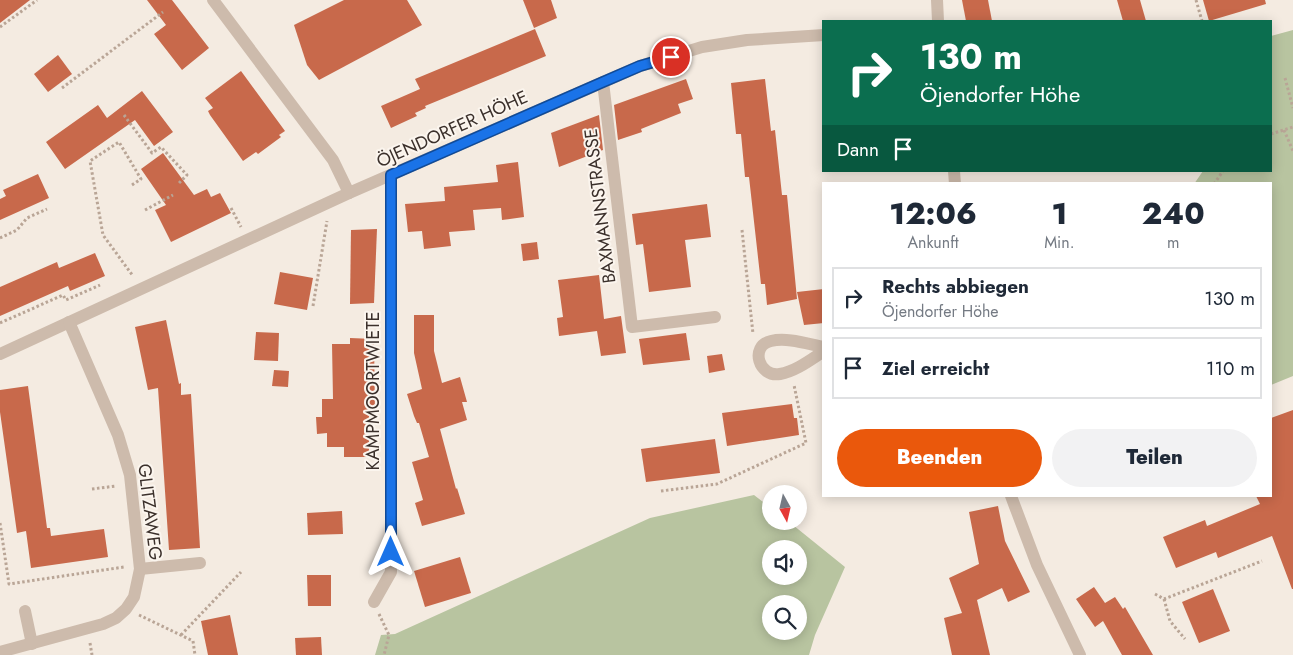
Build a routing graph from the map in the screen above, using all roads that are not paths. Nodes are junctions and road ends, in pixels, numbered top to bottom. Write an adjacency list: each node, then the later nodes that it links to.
1 (213, 0): 7 (street)
2 (937, 0): 3 (street)
3 (938, 20)
4 (822, 35): 5 (street, ÖJENDORFER HÖHE)
5 (603, 82): 6 (street, ÖJENDORFER HÖHE); 8 (street, BAXMANNSTRASSE)
6 (391, 175): 7 (street, ÖJENDORFER HÖHE); 16 (street, KAMPMOORTWIETE)
7 (349, 193): 9 (street, ÖJENDORFER HÖHE)
8 (715, 318)
9 (70, 322): 12 (street, ÖJENDORFER HÖHE); 15 (street, GLITZAWEG)
10 (822, 347): 11 (street)
11 (822, 352)
12 (0, 354)
13 (1011, 497): 20 (street)
14 (200, 563): 15 (street)
15 (140, 567): 18 (street, GLITZAWEG)
16 (374, 602)
17 (25, 611): 18 (street)
18 (32, 644): 19 (street)
19 (0, 652)
20 (1080, 655)

